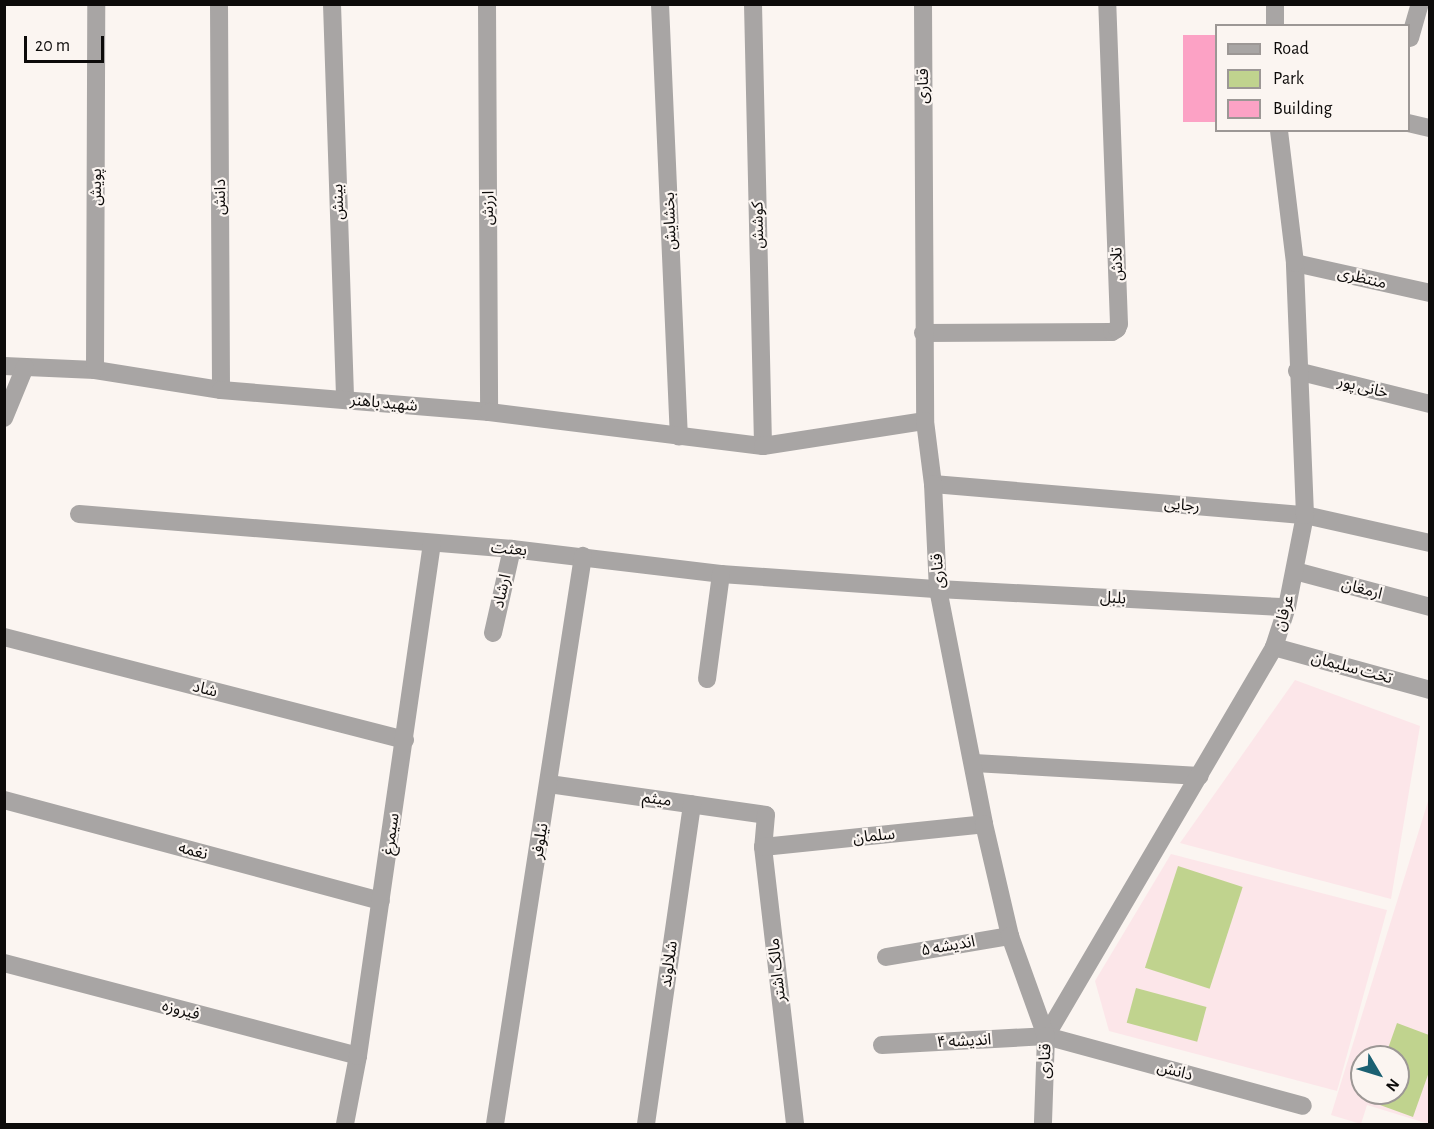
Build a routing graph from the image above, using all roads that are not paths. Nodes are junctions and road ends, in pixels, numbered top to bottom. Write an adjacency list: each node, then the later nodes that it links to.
1 (96, 4): 21 (street, پویش)
2 (219, 4): 23 (street, دانش)
3 (332, 4): 24 (street, بینش)
4 (487, 4): 26 (street, ارزش)
5 (660, 4): 29 (street, بخشایش)
6 (753, 4): 30 (street, کوشش)
7 (923, 4): 18 (street, قناری)
8 (1107, 4): 18 (street, تلاش)
9 (1275, 4): 11 (street)
10 (1420, 4): 12 (street)
11 (1275, 24)
12 (1410, 38)
13 (1410, 123): 14 (street)
14 (1430, 128)
15 (1279, 132): 16 (street, عرفان)
16 (1295, 263): 17 (street, منتظری); 22 (street, عرفان)
17 (1430, 293)
18 (923, 333): 28 (street, قناری)
19 (4, 366): 20 (street, شهید باهنر)
20 (25, 367): 21 (street, شهید باهنر); 27 (street)
21 (95, 370): 23 (street, شهید باهنر)
22 (1297, 371): 25 (street, خانی پور); 33 (street, عرفان)
23 (221, 390): 24 (street, شهید باهنر)
24 (345, 400): 26 (street, شهید باهنر)
25 (1430, 404)
26 (489, 412): 29 (street, شهید باهنر)
27 (4, 418)
28 (926, 421): 30 (street, شهید باهنر); 31 (street, قناری)
29 (679, 437): 30 (street, شهید باهنر)
30 (763, 446)
31 (933, 484): 33 (street, رجایی); 40 (street, قناری)
32 (79, 514): 34 (street, بعثت)
33 (1305, 515): 35 (street, رجایی); 38 (street, عرفان)
34 (432, 543): 36 (street, بعثت); 48 (street, سیمرغ)
35 (1430, 543)
36 (512, 549): 37 (street, بعثت); 43 (street, ارشاد)
37 (583, 556): 39 (street, بعثت); 51 (street, نیلوفر)
38 (1295, 572): 41 (street, عرفان); 42 (street, ارمغان)
39 (721, 574): 40 (street, بعثت); 46 (street)
40 (938, 589): 41 (street, بلبل); 49 (street, قناری)
41 (1287, 607): 45 (street, عرفان)
42 (1430, 607)
43 (493, 633)
44 (4, 637): 48 (street, شاد)
45 (1274, 647): 47 (street, تخت سلیمان); 50 (street, عرفان)
46 (707, 679)
47 (1430, 690)
48 (405, 740): 57 (street, سیمرغ)
49 (974, 763): 50 (street); 55 (street, قناری)
50 (1200, 776): 61 (street, عرفان)
51 (549, 784): 53 (street, میثم); 66 (street, نیلوفر)
52 (4, 800): 57 (street, نغمه)
53 (692, 804): 54 (street, میثم); 67 (street, شلالوند)
54 (766, 815): 56 (street, مالک اشتر)
55 (984, 824): 56 (street, سلمان); 58 (street, قناری)
56 (763, 847): 68 (street, مالک اشتر)
57 (381, 901): 63 (street, سیمرغ)
58 (1010, 936): 59 (street, اندیشه ۵); 61 (street, قناری)
59 (886, 957)
60 (4, 963): 63 (street, فیروزه)
61 (1046, 1036): 62 (street, اندیشه ۴); 64 (street, دانش); 69 (street, قناری)
62 (882, 1045)
63 (358, 1056): 65 (street, سیمرغ)
64 (1303, 1106)
65 (345, 1125)
66 (495, 1125)
67 (646, 1125)
68 (795, 1125)
69 (1043, 1125)

